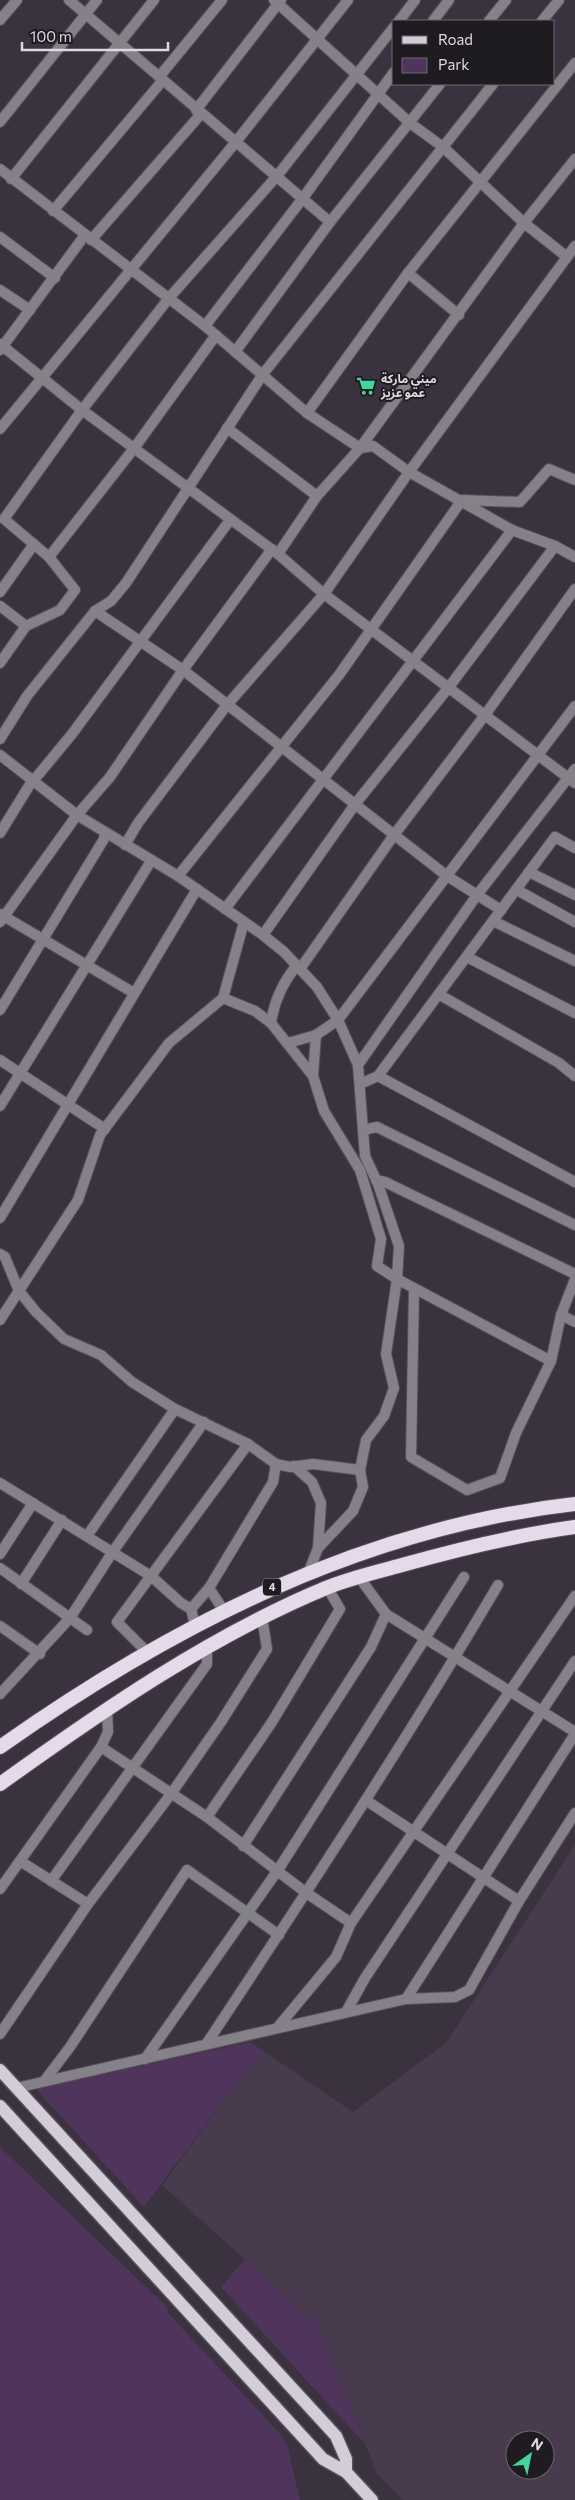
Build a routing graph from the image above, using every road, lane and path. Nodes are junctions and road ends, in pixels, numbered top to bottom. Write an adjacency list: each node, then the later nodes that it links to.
1 (17, 0): 13 (street)
2 (69, 0): 12 (street)
3 (97, 0): 12 (street)
4 (154, 0): 20 (street)
5 (222, 0): 24 (street)
6 (348, 0): 19 (street)
7 (415, 0): 14 (street)
8 (449, 0): 15 (street)
9 (506, 0): 16 (street)
10 (559, 0): 17 (street)
11 (278, 1): 19 (street); 28 (street)
12 (86, 14): 20 (street); 29 (street)
13 (0, 20)
14 (399, 20)
15 (434, 20)
16 (490, 20)
17 (543, 20)
18 (392, 30): 22 (street)
19 (316, 38): 22 (street); 31 (street)
20 (119, 42): 24 (street); 36 (street)
21 (575, 63): 37 (street)
22 (358, 74): 27 (street); 35 (street)
23 (392, 75): 27 (street)
24 (161, 78): 28 (street); 39 (street)
25 (439, 85): 30 (street)
26 (492, 85): 32 (street)
27 (378, 93): 30 (street); 38 (street)
28 (198, 112): 31 (street); 43 (street)
29 (0, 122)
30 (410, 123): 32 (street); 40 (street)
31 (235, 143): 35 (street); 46 (street)
32 (443, 148): 37 (street); 57 (street)
33 (575, 159): 41 (street)
34 (0, 169): 36 (street)
35 (277, 176): 38 (street); 50 (street)
36 (10, 178): 39 (street)
37 (480, 181): 41 (street); 47 (street)
38 (303, 198): 40 (street); 53 (street)
39 (52, 211): 43 (street)
40 (330, 222): 56 (street)
41 (524, 223): 45 (street); 52 (street)
42 (0, 237): 48 (street)
43 (88, 238): 46 (street); 48 (street)
44 (575, 246): 45 (street)
45 (566, 257): 65 (street)
46 (131, 268): 50 (street); 58 (street)
47 (408, 274): 52 (street); 60 (street)
48 (55, 278): 51 (street)
49 (0, 290): 51 (street)
50 (170, 298): 53 (street); 59 (street)
51 (30, 310): 55 (street)
52 (459, 315): 64 (street)
53 (205, 326): 54 (street)
54 (216, 335): 56 (street); 63 (street)
55 (1, 347): 58 (street)
56 (235, 352): 57 (street)
57 (263, 374): 60 (street); 61 (street)
58 (43, 377): 59 (street); 62 (street)
59 (82, 410): 63 (street); 70 (street)
60 (307, 413): 64 (street)
61 (227, 428): 67 (street); 68 (street)
62 (0, 429)
63 (135, 447): 67 (street); 76 (street)
64 (360, 448): 65 (street); 68 (street)
65 (409, 472): 69 (street); 80 (street)
66 (575, 480): 69 (street)
67 (187, 488): 71 (street); 82 (street)
68 (317, 496): 75 (street)
69 (462, 500): 72 (street); 84 (street)
70 (1, 520): 73 (street)
71 (230, 520): 75 (street); 85 (street)
72 (512, 530): 74 (street); 86 (street)
73 (34, 544): 76 (street); 79 (street)
74 (555, 546): 77 (street); 89 (street)
75 (275, 552): 80 (street); 88 (street)
76 (49, 557): 83 (street)
77 (575, 557)
78 (575, 589): 92 (street)
79 (0, 592)
80 (324, 594): 84 (street); 90 (street)
81 (0, 606): 83 (street)
82 (94, 611): 85 (street); 93 (street)
83 (26, 626): 87 (street)
84 (372, 628): 86 (street); 94 (street)
85 (142, 641): 88 (street); 99 (street)
86 (413, 660): 89 (street); 98 (street)
87 (0, 663)
88 (183, 670): 90 (street); 102 (street)
89 (449, 687): 92 (street); 101 (street)
90 (227, 705): 94 (street); 106 (street)
91 (575, 706): 96 (street)
92 (485, 715): 96 (street); 105 (street)
93 (0, 739)
94 (281, 748): 98 (street); 110 (street)
95 (0, 755): 99 (street)
96 (537, 756): 100 (street); 111 (street)
97 (575, 769): 100 (street)
98 (324, 778): 101 (street); 116 (street)
99 (34, 780): 102 (street); 104 (street)
100 (572, 780): 114 (street)
101 (356, 803): 105 (street); 122 (street)
102 (77, 816): 103 (street); 118 (street)
103 (105, 832): 106 (street); 123 (street)
104 (0, 833)
105 (394, 834): 111 (street); 127 (street)
106 (125, 845): 108 (street)
107 (575, 848): 109 (street)
108 (151, 861): 110 (street); 126 (street)
109 (529, 872): 113 (street); 115 (street)
110 (178, 876): 112 (street)
111 (447, 876): 114 (street); 133 (street)
112 (197, 890): 116 (street); 128 (street)
113 (517, 890): 117 (street); 121 (street)
114 (476, 895): 117 (street); 138 (street)
115 (575, 895)
116 (225, 909): 120 (street)
117 (501, 910): 119 (street)
118 (1, 917): 123 (street)
119 (493, 920): 124 (street); 125 (street)
120 (244, 922): 122 (street); 130 (street)
121 (575, 922)
122 (263, 934): 127 (street)
123 (42, 938): 126 (street); 131 (street)
124 (467, 957): 129 (street); 132 (street)
125 (575, 961)
126 (87, 967): 128 (street); 139 (street)
127 (298, 967): 133 (street); 134 (street)
128 (134, 993): 144 (street)
129 (440, 995): 141 (street); 142 (street)
130 (223, 998): 134 (street); 146 (street)
131 (0, 1010)
132 (575, 1013)
133 (338, 1020): 135 (street); 138 (street)
134 (271, 1023): 136 (street)
135 (316, 1035): 136 (street); 140 (street)
136 (288, 1043): 140 (street)
137 (0, 1060): 139 (street)
138 (358, 1065): 143 (street)
139 (20, 1073): 144 (street); 145 (street)
140 (313, 1076): 155 (street)
141 (378, 1076): 143 (street); 149 (street)
142 (575, 1076)
143 (360, 1084): 147 (street)
144 (68, 1104): 146 (street); 150 (street)
145 (0, 1106)
146 (105, 1129): 157 (street)
147 (363, 1130): 148 (street); 151 (street)
148 (376, 1180): 153 (street); 155 (street)
149 (575, 1182)
150 (0, 1218)
151 (575, 1225)
152 (0, 1254): 157 (street)
153 (575, 1274)
154 (575, 1278): 158 (street)
155 (396, 1280): 156 (street); 167 (street)
156 (414, 1289): 161 (street); 161 (street)
157 (20, 1290): 159 (street); 162 (street)
158 (561, 1315): 160 (street); 161 (street)
159 (0, 1320)
160 (575, 1322)
161 (552, 1361)
162 (175, 1409): 163 (street); 173 (street)
163 (204, 1422): 164 (street); 175 (street)
164 (248, 1444): 165 (street); 179 (street)
165 (276, 1464): 166 (street); 185 (street)
166 (294, 1466): 167 (street); 174 (street)
167 (360, 1470): 174 (street)
168 (0, 1485): 169 (street)
169 (33, 1503): 171 (street); 176 (street)
170 (575, 1504): 178 (highway, 4)
171 (62, 1520): 173 (street); 182 (street)
172 (575, 1527): 180 (highway, 4)
173 (87, 1536): 175 (street)
174 (318, 1548): 178 (street)
175 (112, 1553): 179 (street); 191 (street)
176 (0, 1554)
177 (0, 1568): 182 (street)
178 (309, 1571): 188 (highway, 4)
179 (151, 1576): 187 (street); 197 (street)
180 (360, 1577): 184 (highway, 4); 189 (street)
181 (464, 1577): 195 (street)
182 (21, 1584): 191 (street)
183 (498, 1585): 199 (street)
184 (328, 1587): 190 (highway, 4); 213 (street)
185 (209, 1588): 187 (street); 188 (street)
186 (575, 1596): 201 (street)
187 (191, 1608): 192 (street)
188 (224, 1611): 192 (highway, 4)
189 (386, 1614): 195 (street); 215 (street)
190 (262, 1617): 196 (highway, 4); 210 (street)
191 (70, 1618): 194 (street); 198 (street)
192 (195, 1625): 197 (highway, 4)
193 (0, 1626): 198 (street)
194 (87, 1630)
195 (424, 1639): 199 (street); 218 (street)
196 (208, 1648): 203 (highway, 4); 208 (street)
197 (146, 1651): 206 (highway, 4)
198 (40, 1654): 202 (street)
199 (455, 1657): 201 (street); 211 (street)
200 (575, 1661): 204 (street)
201 (511, 1690): 204 (street); 214 (street)
202 (0, 1694)
203 (107, 1708): 207 (street); 209 (highway, 4)
204 (542, 1711): 205 (street); 216 (street)
205 (575, 1733): 219 (street)
206 (0, 1747)
207 (101, 1747): 208 (street); 217 (street)
208 (133, 1769): 210 (street); 220 (street)
209 (0, 1784)
210 (171, 1794): 213 (street); 224 (street)
211 (367, 1801): 214 (street); 222 (street)
212 (575, 1813): 223 (street)
213 (207, 1817): 215 (street)
214 (413, 1832): 216 (street); 226 (street)
215 (243, 1846): 218 (street)
216 (449, 1854): 219 (street); 229 (street)
217 (20, 1861): 220 (street); 221 (street)
218 (278, 1870): 222 (street); 225 (street)
219 (485, 1878): 223 (street); 228 (street)
220 (51, 1881): 224 (street)
221 (0, 1890)
222 (305, 1892): 226 (street); 227 (street)
223 (520, 1901): 228 (street)
224 (88, 1904): 231 (street)
225 (248, 1913): 227 (street); 233 (street); 235 (street)
226 (351, 1923): 230 (street)
227 (279, 1935): 232 (street)
228 (406, 1999): 229 (street)
229 (346, 2012): 230 (street)
230 (278, 2027): 232 (street)
231 (0, 2034)
232 (207, 2044): 233 (street)
233 (145, 2059): 235 (street)
234 (0, 2070): 236 (main road)
235 (45, 2080): 236 (street)
236 (16, 2088): 238 (main road)
237 (0, 2106): 238 (main road)
238 (346, 2472): 239 (main road)
239 (372, 2500)

